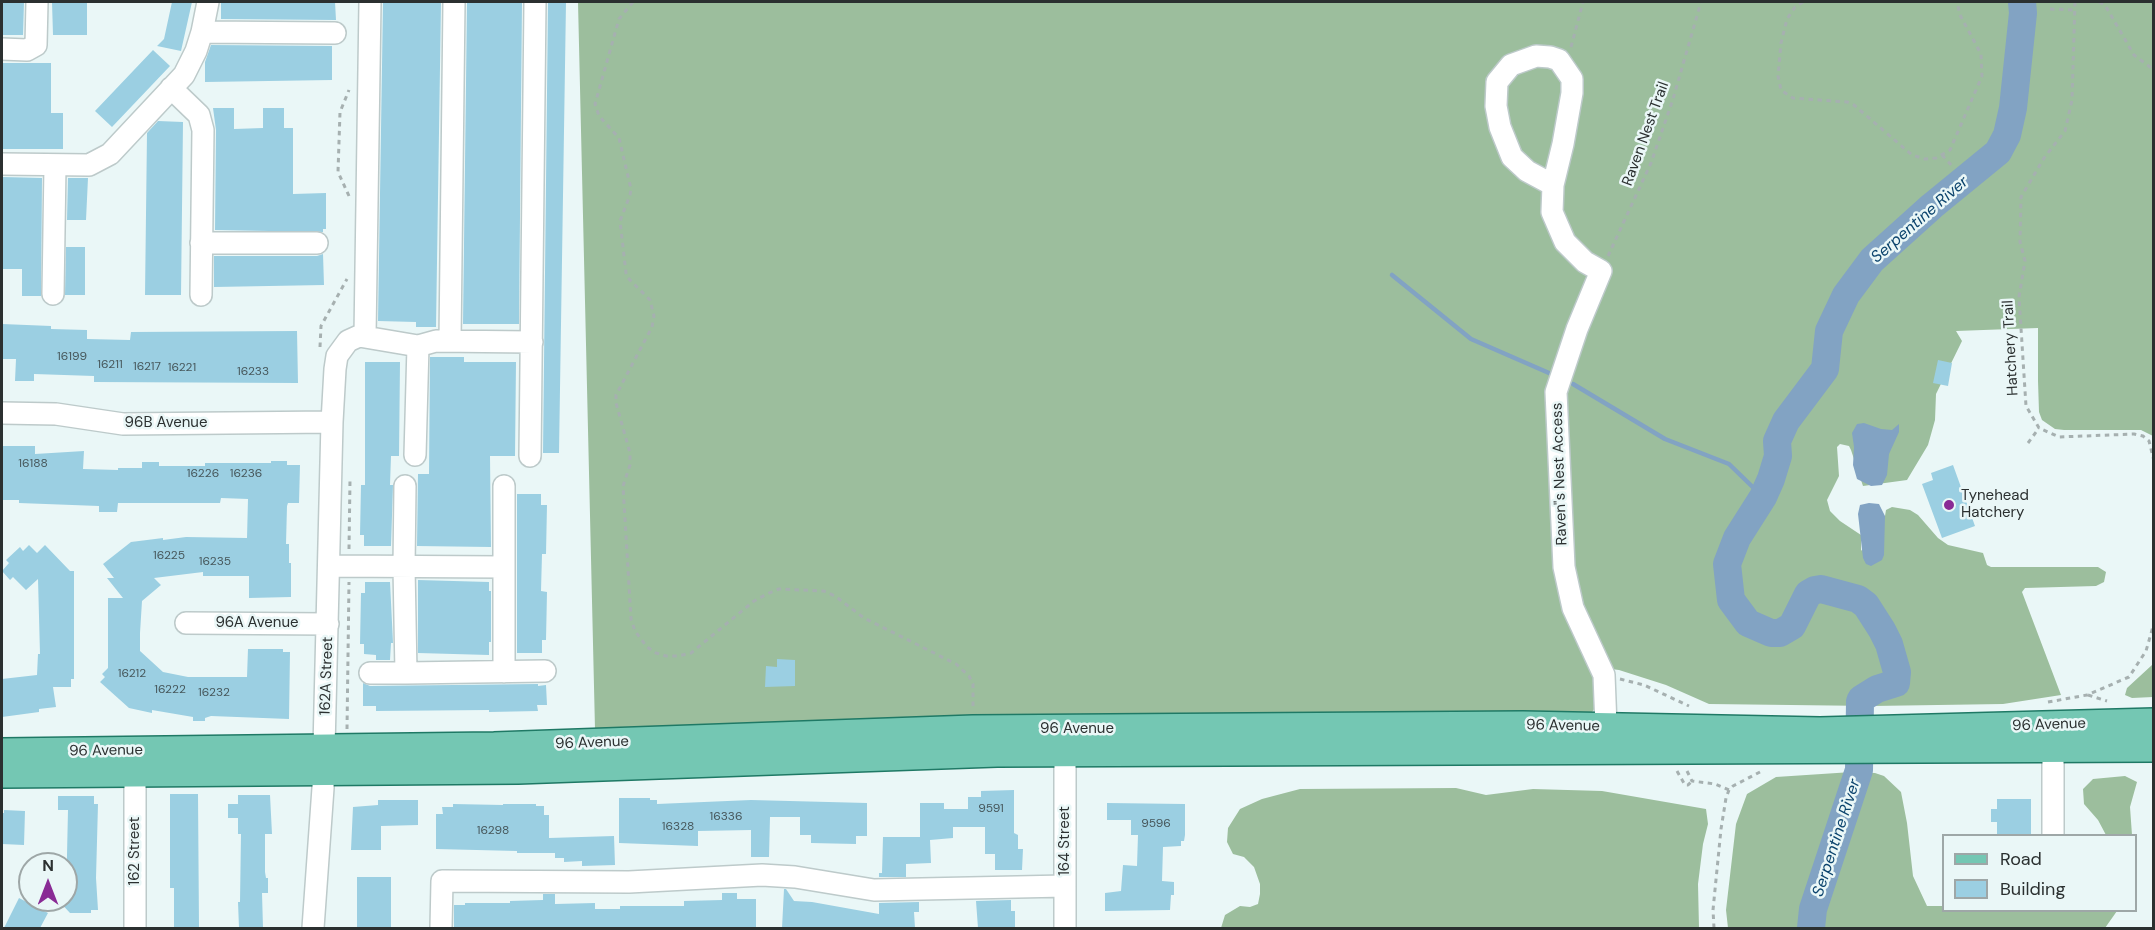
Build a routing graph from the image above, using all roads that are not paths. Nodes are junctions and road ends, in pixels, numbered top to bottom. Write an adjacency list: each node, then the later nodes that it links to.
1 (37, 2): 8 (street)
2 (208, 2): 6 (street)
3 (370, 2): 17 (street)
4 (454, 2): 18 (street)
5 (535, 2): 19 (street)
6 (202, 32): 7 (street); 9 (street)
7 (335, 33)
8 (2, 50)
9 (171, 88): 11 (street); 13 (street)
10 (2, 165): 11 (street)
11 (55, 166): 15 (street)
12 (1553, 185): 12 (street); 37 (street, Raven"s Nest Access)
13 (201, 243): 14 (street); 16 (street)
14 (317, 243)
15 (53, 294)
16 (201, 295)
17 (364, 336): 20 (street); 22 (street, 162A Street)
18 (450, 341): 19 (street); 20 (street)
19 (532, 342): 24 (street)
20 (418, 346): 23 (street)
21 (2, 413): 22 (street, 96B Avenue)
22 (332, 422): 27 (street, 162A Street)
23 (416, 455)
24 (530, 456)
25 (405, 486): 28 (street)
26 (504, 486): 29 (street)
27 (330, 566): 28 (street); 31 (street, 162A Street)
28 (404, 567): 29 (street); 35 (street)
29 (503, 567): 33 (street)
30 (186, 623): 31 (street, 96A Avenue)
31 (328, 624): 45 (street, 162A Street)
32 (544, 671): 33 (street)
33 (504, 672): 35 (street)
34 (370, 673): 35 (street)
35 (406, 673)
36 (2154, 722): 40 (main road, 96 Avenue)
37 (1606, 726): 38 (main road, 96 Avenue); 39 (main road, 96 Avenue)
38 (1101, 729): 44 (main road); 45 (main road, 96 Avenue)
39 (1820, 740): 40 (main road, 96 Avenue); 44 (main road, 96 Avenue)
40 (1890, 740): 42 (main road, 96 Avenue)
41 (2154, 748): 42 (main road, 96 Avenue)
42 (2053, 749): 48 (street)
43 (2, 752): 45 (main road, 96 Avenue)
44 (1065, 753): 45 (main road, 96 Avenue); 49 (street, 164 Street)
45 (324, 760): 46 (main road, 96 Avenue); 51 (street, 162A Street)
46 (135, 773): 47 (main road, 96 Avenue); 50 (street, 162 Street)
47 (2, 774)
48 (2053, 834)
49 (1065, 886): 52 (street); 53 (street, 164 Street)
50 (135, 928)
51 (313, 928)
52 (441, 928)
53 (1065, 928)

